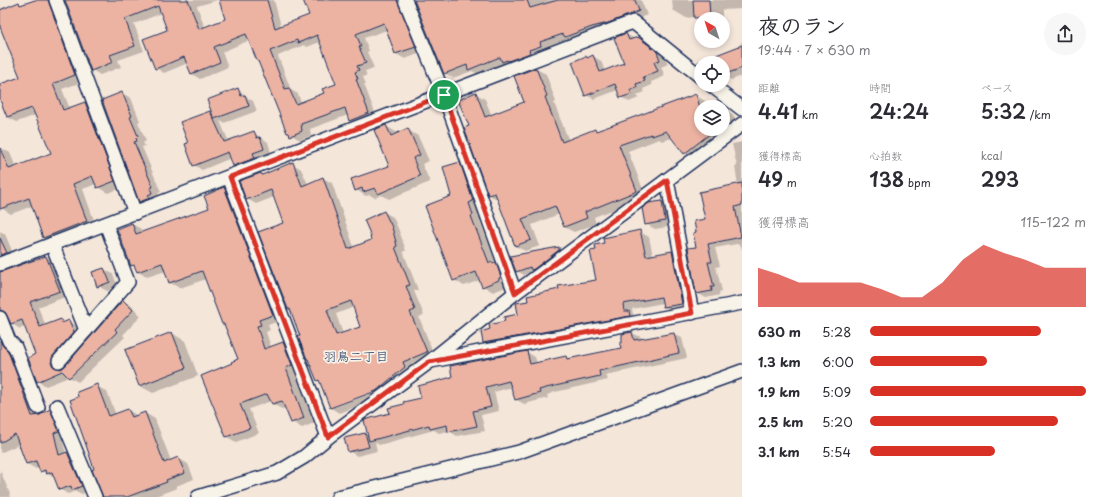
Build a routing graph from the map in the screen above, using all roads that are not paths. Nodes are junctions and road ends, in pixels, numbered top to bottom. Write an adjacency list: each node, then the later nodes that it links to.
1 (56, 0): 10 (street)
2 (405, 0): 5 (street)
3 (694, 71): 5 (street)
4 (720, 92): 6 (street)
5 (444, 95): 8 (street); 14 (street)
6 (742, 109)
7 (742, 124): 9 (street)
8 (230, 177): 10 (street); 24 (street)
9 (667, 180): 14 (street); 16 (street)
10 (135, 212): 11 (street)
11 (106, 224): 12 (street); 18 (street)
12 (52, 244): 13 (street); 18 (street)
13 (0, 264)
14 (515, 293): 20 (street)
15 (742, 302): 16 (street)
16 (692, 313): 20 (street)
17 (0, 318): 23 (street)
18 (86, 330): 19 (street)
19 (59, 361)
20 (429, 362): 24 (street)
21 (742, 371): 27 (street)
22 (57, 406): 25 (street)
23 (38, 407)
24 (328, 437): 26 (street)
25 (95, 497)
26 (198, 497)
27 (338, 497)

